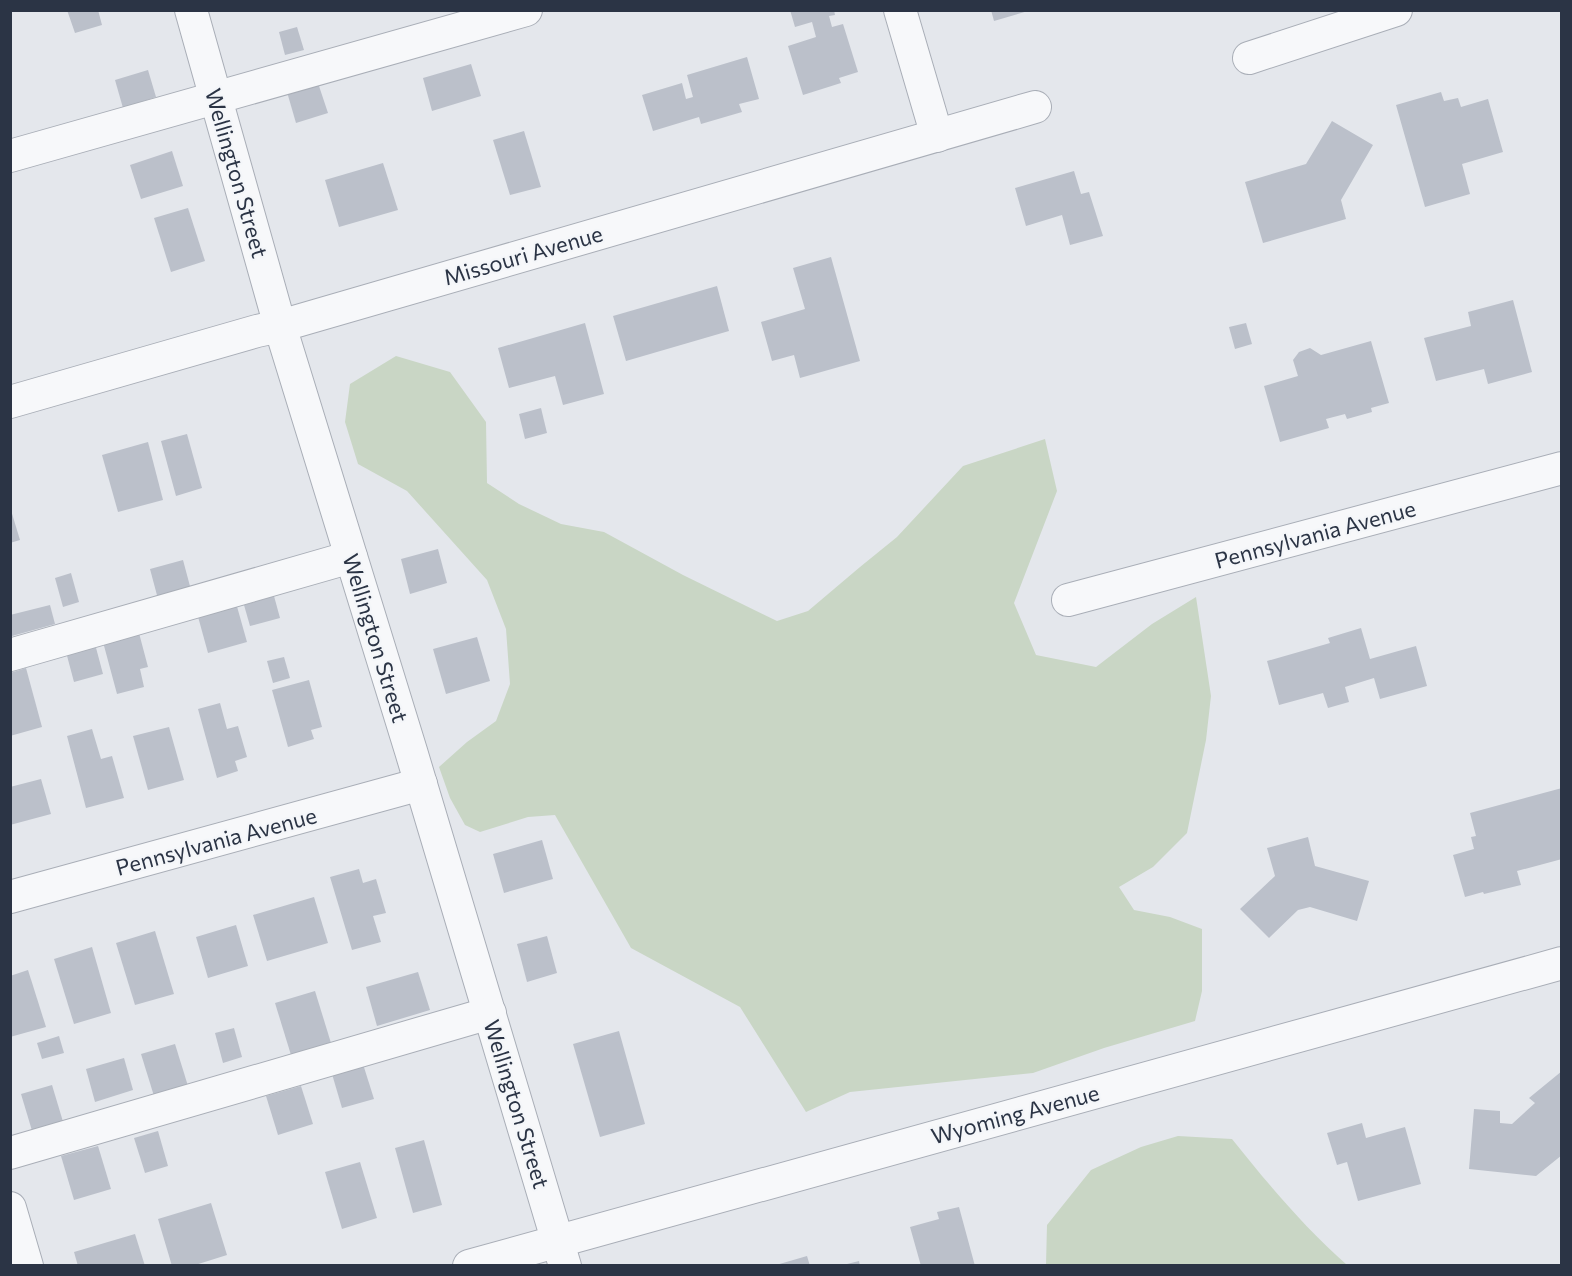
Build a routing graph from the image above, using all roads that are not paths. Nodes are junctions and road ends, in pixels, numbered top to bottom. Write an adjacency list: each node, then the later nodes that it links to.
1 (191, 10): 6 (street, Wellington Street)
2 (526, 10): 6 (street)
3 (900, 10): 8 (street)
4 (1396, 10): 5 (street)
5 (1250, 58)
6 (216, 99): 9 (street); 10 (street, Wellington Street)
7 (1035, 107): 8 (street, Missouri Avenue)
8 (937, 136): 10 (street, Missouri Avenue)
9 (10, 156)
10 (280, 326): 11 (street, Missouri Avenue); 13 (street, Wellington Street)
11 (10, 402)
12 (1562, 468): 14 (street, Pennsylvania Avenue)
13 (351, 556): 15 (street); 16 (street, Wellington Street)
14 (1068, 600)
15 (10, 655)
16 (421, 784): 17 (street, Pennsylvania Avenue); 19 (street, Wellington Street)
17 (10, 897)
18 (1562, 963): 22 (street, Wyoming Avenue)
19 (490, 1013): 20 (street); 22 (street, Wellington Street)
20 (10, 1153)
21 (10, 1208): 23 (street)
22 (562, 1253): 24 (street, Wyoming Avenue)
23 (27, 1266)
24 (469, 1266)

